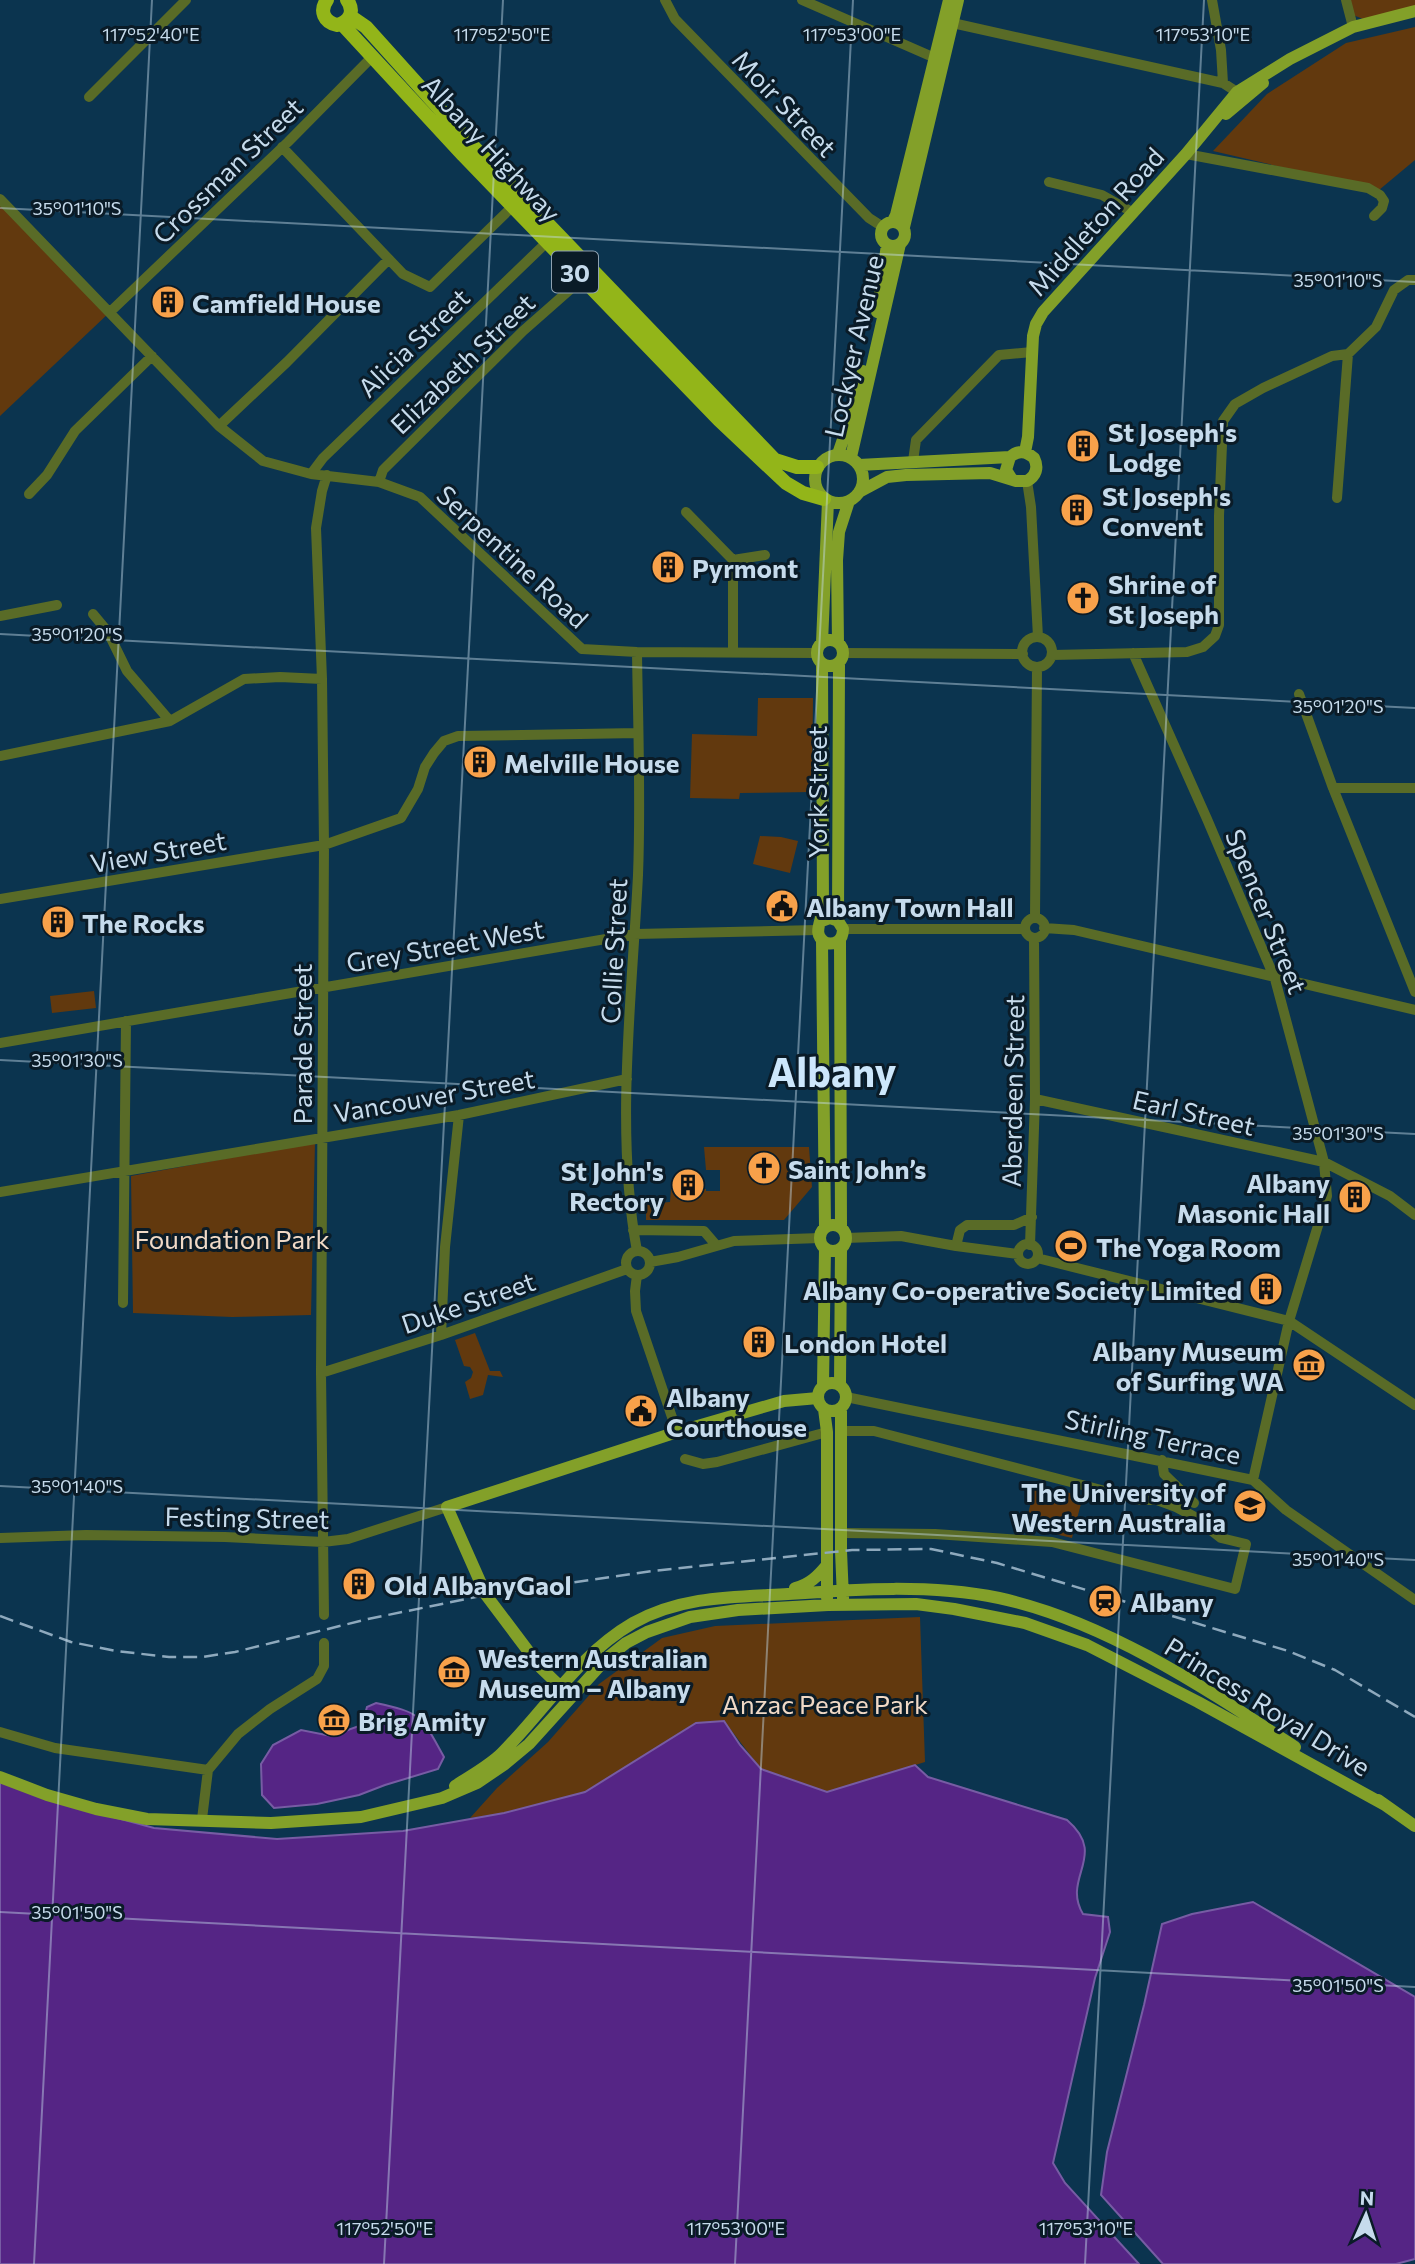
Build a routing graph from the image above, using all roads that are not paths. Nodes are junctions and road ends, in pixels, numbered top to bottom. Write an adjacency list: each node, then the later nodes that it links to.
1 (186, 0): 19 (street)
2 (347, 0): 11 (highway)
3 (665, 0): 30 (street, Moir Street)
4 (802, 0): 15 (street)
5 (949, 0): 12 (main road, Lockyer Avenue)
6 (958, 0): 12 (main road, Lockyer Avenue)
7 (1212, 0): 17 (street)
8 (1346, 0): 13 (street)
9 (323, 2): 11 (highway, 30)
10 (1415, 11): 13 (main road, Middleton Road)
11 (346, 20): 14 (highway, Albany Highway / 30); 23 (highway, Albany Highway / 30)
12 (949, 22): 15 (main road, Lockyer Avenue); 17 (street); 20 (main road, Lockyer Avenue)
13 (1353, 27): 16 (main road, Middleton Road)
14 (372, 57): 22 (street, Crossman Street); 23 (highway, Albany Highway / 30)
15 (935, 58): 20 (main road, Lockyer Avenue)
16 (1290, 59): 18 (main road, Middleton Road); 21 (main road, Middleton Road)
17 (1223, 83): 18 (street)
18 (1237, 92): 21 (main road, Middleton Road)
19 (89, 97)
20 (928, 110): 30 (main road, Lockyer Avenue)
21 (1209, 127): 24 (main road, Middleton Road)
22 (282, 147): 33 (street); 36 (street, Crossman Street)
23 (468, 150): 27 (highway, Albany Highway / 30); 34 (highway, Albany Highway / 30)
24 (1186, 154): 28 (main road, Middleton Road); 29 (street)
25 (1049, 182): 28 (street)
26 (0, 200): 36 (street, Serpentine Road)
27 (513, 206): 31 (highway, Albany Highway / 30); 33 (street)
28 (1132, 212): 37 (main road, Middleton Road)
29 (1374, 216)
30 (893, 225): 32 (main road, Lockyer Avenue); 32 (main road)
31 (547, 242): 34 (highway, Albany Highway / 30); 46 (street, Alicia Street)
32 (894, 245): 43 (main road, Lockyer Avenue)
33 (388, 260): 40 (street)
34 (587, 273): 45 (highway, Albany Highway / 30); 50 (street, Elizabeth Street); 54 (highway, Albany Highway / 30)
35 (1415, 280): 38 (street)
36 (110, 312): 39 (street, Serpentine Road)
37 (1032, 352): 41 (main road, Middleton Road); 44 (street)
38 (1348, 354): 53 (street); 65 (street)
39 (152, 356): 40 (street, Serpentine Road); 51 (street)
40 (219, 426): 46 (street, Serpentine Road)
41 (1025, 452): 42 (main road); 49 (main road)
42 (1010, 457): 44 (main road); 48 (main road)
43 (849, 459): 44 (main road); 45 (main road); 52 (main road)
44 (913, 461)
45 (817, 467): 54 (main road)
46 (310, 474): 47 (street, Serpentine Road)
47 (327, 475): 50 (street, Serpentine Road); 70 (street, Parade Street)
48 (1011, 478): 49 (main road); 52 (main road)
49 (1027, 481): 61 (street)
50 (379, 482): 62 (street, Serpentine Road)
51 (29, 494)
52 (854, 496): 54 (main road); 64 (main road, York Street)
53 (1337, 498)
54 (826, 500): 66 (main road, York Street)
55 (686, 512): 57 (street)
56 (765, 555): 57 (street)
57 (733, 559): 63 (street)
58 (57, 605): 60 (street)
59 (93, 614): 72 (street)
60 (0, 616)
61 (1038, 637): 67 (street); 68 (street)
62 (637, 652): 63 (street, Serpentine Road); 73 (street, Collie Street)
63 (733, 652): 66 (street, Serpentine Road)
64 (840, 653): 66 (main road); 66 (main road); 67 (street); 82 (main road, York Street)
65 (1133, 653): 68 (street); 86 (street, Spencer Street)
66 (820, 654): 83 (main road, York Street)
67 (1023, 654): 69 (street)
68 (1052, 655): 69 (street)
69 (1037, 667): 79 (street)
70 (322, 679): 72 (street); 77 (street, Parade Street)
71 (1299, 694): 75 (street)
72 (170, 722): 74 (street)
73 (638, 733): 77 (street, View Street); 84 (street, Collie Street)
74 (0, 756)
75 (1333, 788): 76 (street); 88 (street)
76 (1415, 788)
77 (324, 845): 78 (street, View Street); 87 (street, Parade Street)
78 (0, 900)
79 (1035, 918): 80 (street); 81 (street)
80 (1044, 928): 85 (street); 86 (street)
81 (1025, 929): 82 (street); 85 (street)
82 (840, 930): 83 (main road); 83 (main road); 103 (main road, York Street)
83 (820, 931): 84 (street, Grey Street West); 102 (main road, York Street)
84 (635, 934): 87 (street, Grey Street West); 92 (street, Collie Street)
85 (1034, 938): 93 (street, Aberdeen Street)
86 (1275, 979): 89 (street); 96 (street, Spencer Street)
87 (323, 987): 90 (street, Grey Street West); 95 (street, Parade Street)
88 (1415, 992)
89 (1415, 1010)
90 (126, 1021): 91 (street, Grey Street West); 97 (street)
91 (0, 1043)
92 (627, 1079): 94 (street, Vancouver Street); 101 (street, Collie Street)
93 (1035, 1100): 96 (street, Earl Street); 100 (street, Aberdeen Street)
94 (458, 1115): 95 (street, Vancouver Street); 115 (street)
95 (322, 1137): 97 (street, Vancouver Street); 116 (street, Parade Street)
96 (1324, 1162): 99 (street, Earl Street); 114 (street, Spencer Street)
97 (125, 1172): 98 (street, Vancouver Street); 113 (street)
98 (0, 1192)
99 (1415, 1215)
100 (1032, 1217): 105 (street, Aberdeen Street); 106 (street)
101 (633, 1230): 104 (street); 107 (street, Collie Street)
102 (823, 1238): 103 (main road); 103 (main road); 104 (street); 118 (main road, York Street)
103 (843, 1238): 106 (street); 117 (main road, York Street)
104 (716, 1245): 110 (street)
105 (1030, 1245): 108 (street); 109 (street)
106 (956, 1247): 108 (street)
107 (637, 1251): 110 (street); 111 (street)
108 (1018, 1254): 109 (street)
109 (1037, 1258): 114 (street)
110 (650, 1262): 112 (street)
111 (628, 1269): 112 (street); 115 (street, Duke Street)
112 (637, 1275): 121 (street)
113 (123, 1303)
114 (1289, 1321): 119 (street); 125 (street, Spencer Street)
115 (441, 1335): 116 (street, Duke Street)
116 (321, 1373): 131 (street, Parade Street)
117 (842, 1397): 118 (main road); 118 (main road); 120 (main road, York Street); 124 (street, Stirling Terrace)
118 (822, 1398): 121 (main road); 122 (main road, York Street)
119 (1415, 1405)
120 (841, 1430): 122 (main road); 129 (main road, York Street); 129 (street)
121 (677, 1432): 127 (main road)
122 (827, 1432): 123 (street); 128 (main road, York Street)
123 (685, 1459)
124 (1162, 1460): 125 (street, Stirling Terrace); 126 (street)
125 (1253, 1480): 138 (street, Stirling Terrace)
126 (1194, 1503)
127 (447, 1507): 131 (street, Festing Street); 143 (main road)
128 (827, 1533): 129 (main road); 133 (main road, York Street)
129 (841, 1533): 132 (main road, York Street)
130 (0, 1538): 131 (street, Festing Street)
131 (323, 1542): 141 (street, Parade Street)
132 (841, 1558): 134 (main road); 135 (main road)
133 (827, 1565): 136 (main road, York Street); 137 (main road)
134 (873, 1589): 135 (main road, Princess Royal Drive); 144 (main road, Princess Royal Drive)
135 (843, 1590): 136 (main road, Princess Royal Drive); 140 (main road)
136 (827, 1591): 137 (main road, Princess Royal Drive); 139 (main road, York Street)
137 (732, 1597): 143 (main road, Princess Royal Drive)
138 (1415, 1600)
139 (828, 1605): 140 (main road, Princess Royal Drive); 145 (main road, Princess Royal Drive)
140 (843, 1606): 146 (main road, Princess Royal Drive)
141 (324, 1615)
142 (324, 1643): 148 (street)
143 (560, 1686): 145 (main road); 151 (main road, Princess Royal Drive)
144 (1206, 1689): 146 (main road); 150 (main road, Princess Royal Drive)
145 (571, 1696): 151 (main road, Princess Royal Drive)
146 (1198, 1702): 150 (main road, Princess Royal Drive)
147 (0, 1732): 148 (street)
148 (208, 1770): 152 (street)
149 (0, 1777): 152 (main road, Princess Royal Drive)
150 (1385, 1805): 153 (main road, Princess Royal Drive)
151 (399, 1808): 152 (main road, Princess Royal Drive)
152 (202, 1819)
153 (1415, 1826)

